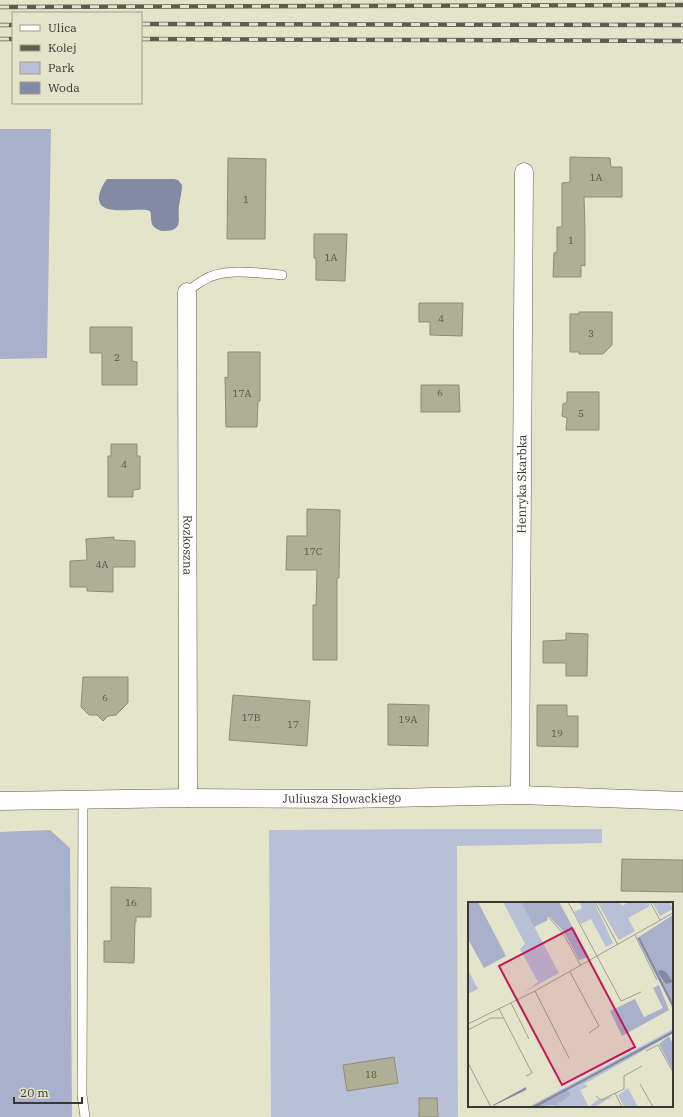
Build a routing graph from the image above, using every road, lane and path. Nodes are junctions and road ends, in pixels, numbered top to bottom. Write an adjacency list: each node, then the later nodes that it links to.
1 (524, 172): 4 (street, Henryka Skarbka)
2 (282, 275): 3 (lane)
3 (187, 292): 5 (street, Rozkoszna)
4 (520, 795): 5 (street, Juliusza Słowackiego); 8 (street, Juliusza Słowackiego)
5 (188, 798): 6 (street, Juliusza Słowackiego)
6 (83, 800): 7 (street, Juliusza Słowackiego); 9 (lane)
7 (0, 801)
8 (683, 801)
9 (85, 1117)

